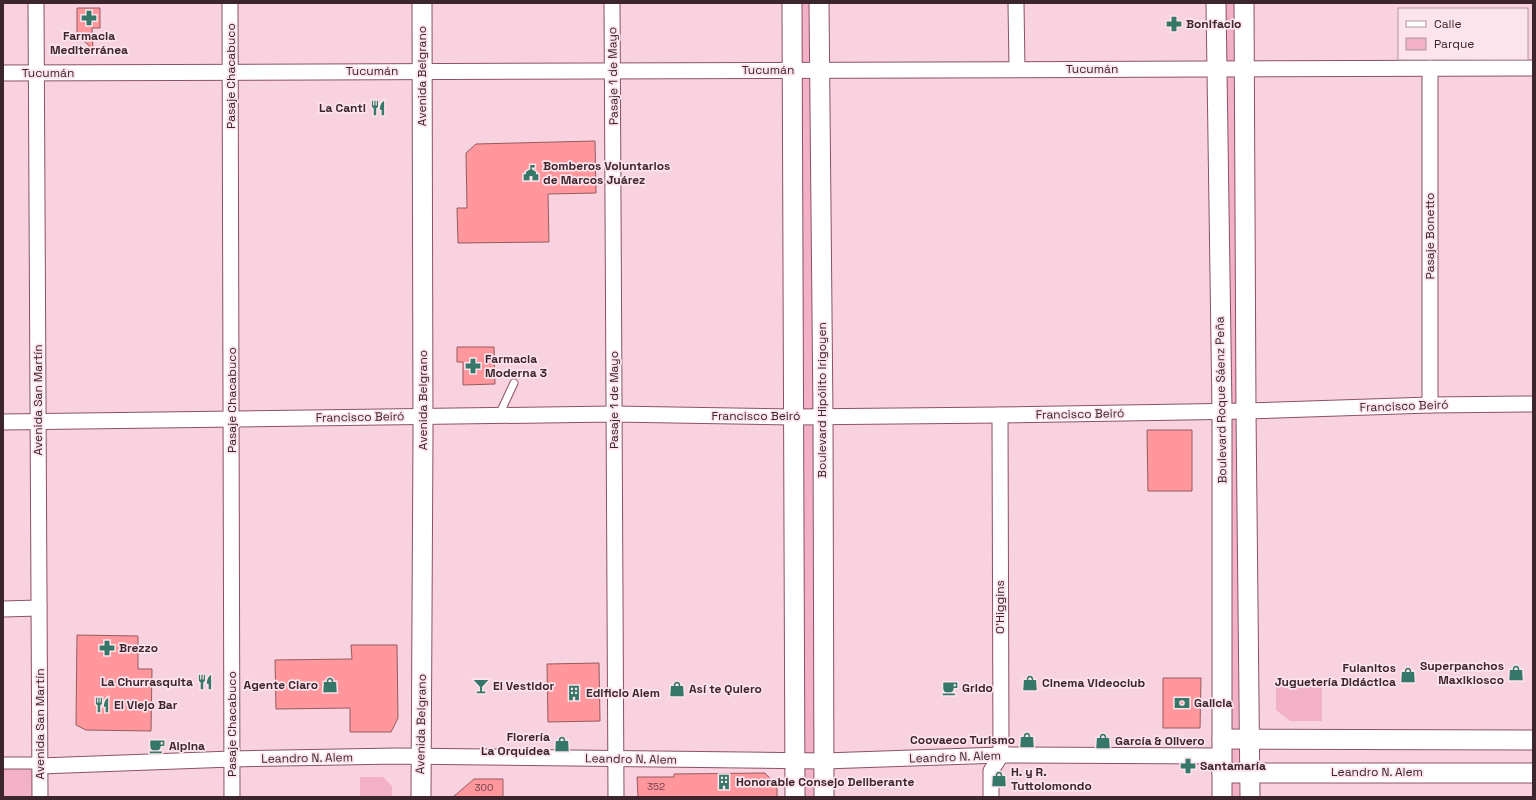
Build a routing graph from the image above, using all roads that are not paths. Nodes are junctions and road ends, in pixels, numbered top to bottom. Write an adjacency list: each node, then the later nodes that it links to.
1 (36, 3): 21 (street, Avenida San Martín)
2 (230, 3): 19 (street, Pasaje Chacabuco)
3 (422, 3): 17 (street, Avenida Belgrano)
4 (612, 3): 18 (street, Pasaje 1 de Mayo)
5 (792, 3): 15 (street)
6 (819, 3): 16 (street, Boulevard Hipólito Irigoyen)
7 (1016, 3): 13 (street)
8 (1216, 3): 14 (street, Boulevard Roque Sáenz Peña)
9 (1244, 3): 10 (street, Boulevard Roque Sáenz Peña)
10 (1245, 68): 11 (street, Tucumán); 14 (street, Tucumán); 26 (street, Boulevard Roque Sáenz Peña)
11 (1430, 68): 12 (street, Tucumán); 24 (street, Pasaje Bonetto)
12 (1533, 68)
13 (1017, 69): 14 (street, Tucumán); 16 (street, Tucumán)
14 (1216, 69): 25 (street, Boulevard Roque Sáenz Peña)
15 (792, 70): 16 (street, Tucumán); 18 (street, Tucumán); 31 (street)
16 (819, 70): 32 (street, Boulevard Hipólito Irigoyen)
17 (423, 71): 18 (street, Tucumán); 19 (street, Tucumán); 30 (street, Avenida Belgrano)
18 (612, 71): 27 (street, Pasaje 1 de Mayo)
19 (231, 72): 21 (street, Tucumán); 33 (street, Pasaje Chacabuco)
20 (3, 73): 21 (street, Tucumán)
21 (35, 73): 35 (street, Avenida San Martín)
22 (514, 383): 28 (lane)
23 (1533, 404): 24 (street, Francisco Beiró)
24 (1430, 405): 26 (street, Francisco Beiró)
25 (1222, 411): 26 (street, Francisco Beiró); 29 (street, Francisco Beiró); 42 (street, Boulevard Roque Sáenz Peña)
26 (1246, 412): 38 (street, Boulevard Roque Sáenz Peña)
27 (614, 414): 28 (street, Francisco Beiró); 31 (street, Francisco Beiró); 43 (street, Pasaje 1 de Mayo)
28 (499, 415): 30 (street, Francisco Beiró)
29 (1000, 415): 32 (street, Francisco Beiró); 40 (street, O'Higgins)
30 (423, 416): 33 (street, Francisco Beiró); 41 (street, Avenida Belgrano)
31 (794, 416): 32 (street, Francisco Beiró); 45 (street)
32 (823, 416): 46 (street, Boulevard Hipólito Irigoyen)
33 (232, 419): 35 (street, Francisco Beiró); 44 (street, Pasaje Chacabuco)
34 (3, 422): 35 (street, Francisco Beiró)
35 (38, 422): 36 (street, Avenida San Martín)
36 (39, 608): 37 (street); 48 (street, Avenida San Martín)
37 (3, 609)
38 (1250, 740): 39 (street, Leandro N. Alem); 42 (street, Leandro N. Alem); 49 (street, Boulevard Roque Sáenz Peña)
39 (1533, 740)
40 (1001, 755): 42 (street, Leandro N. Alem); 46 (street, Leandro N. Alem); 57 (street)
41 (421, 756): 43 (street, Leandro N. Alem); 44 (street, Leandro N. Alem); 53 (street, Avenida Belgrano)
42 (1222, 756): 49 (street, Leandro N. Alem); 58 (street, Boulevard Roque Sáenz Peña)
43 (616, 758): 45 (street, Leandro N. Alem); 54 (street, Pasaje 1 de Mayo)
44 (232, 759): 48 (street, Leandro N. Alem); 52 (street, Pasaje Chacabuco)
45 (795, 760): 46 (street, Leandro N. Alem); 55 (street)
46 (824, 761): 56 (street, Boulevard Hipólito Irigoyen)
47 (3, 763): 48 (street)
48 (40, 766): 51 (street, Avenida San Martín)
49 (1251, 772): 50 (street, Leandro N. Alem); 59 (street, Boulevard Roque Sáenz Peña)
50 (1533, 773)
51 (40, 797)
52 (232, 797)
53 (421, 797)
54 (616, 797)
55 (795, 797)
56 (824, 797)
57 (991, 797)
58 (1222, 797)
59 (1250, 797)

